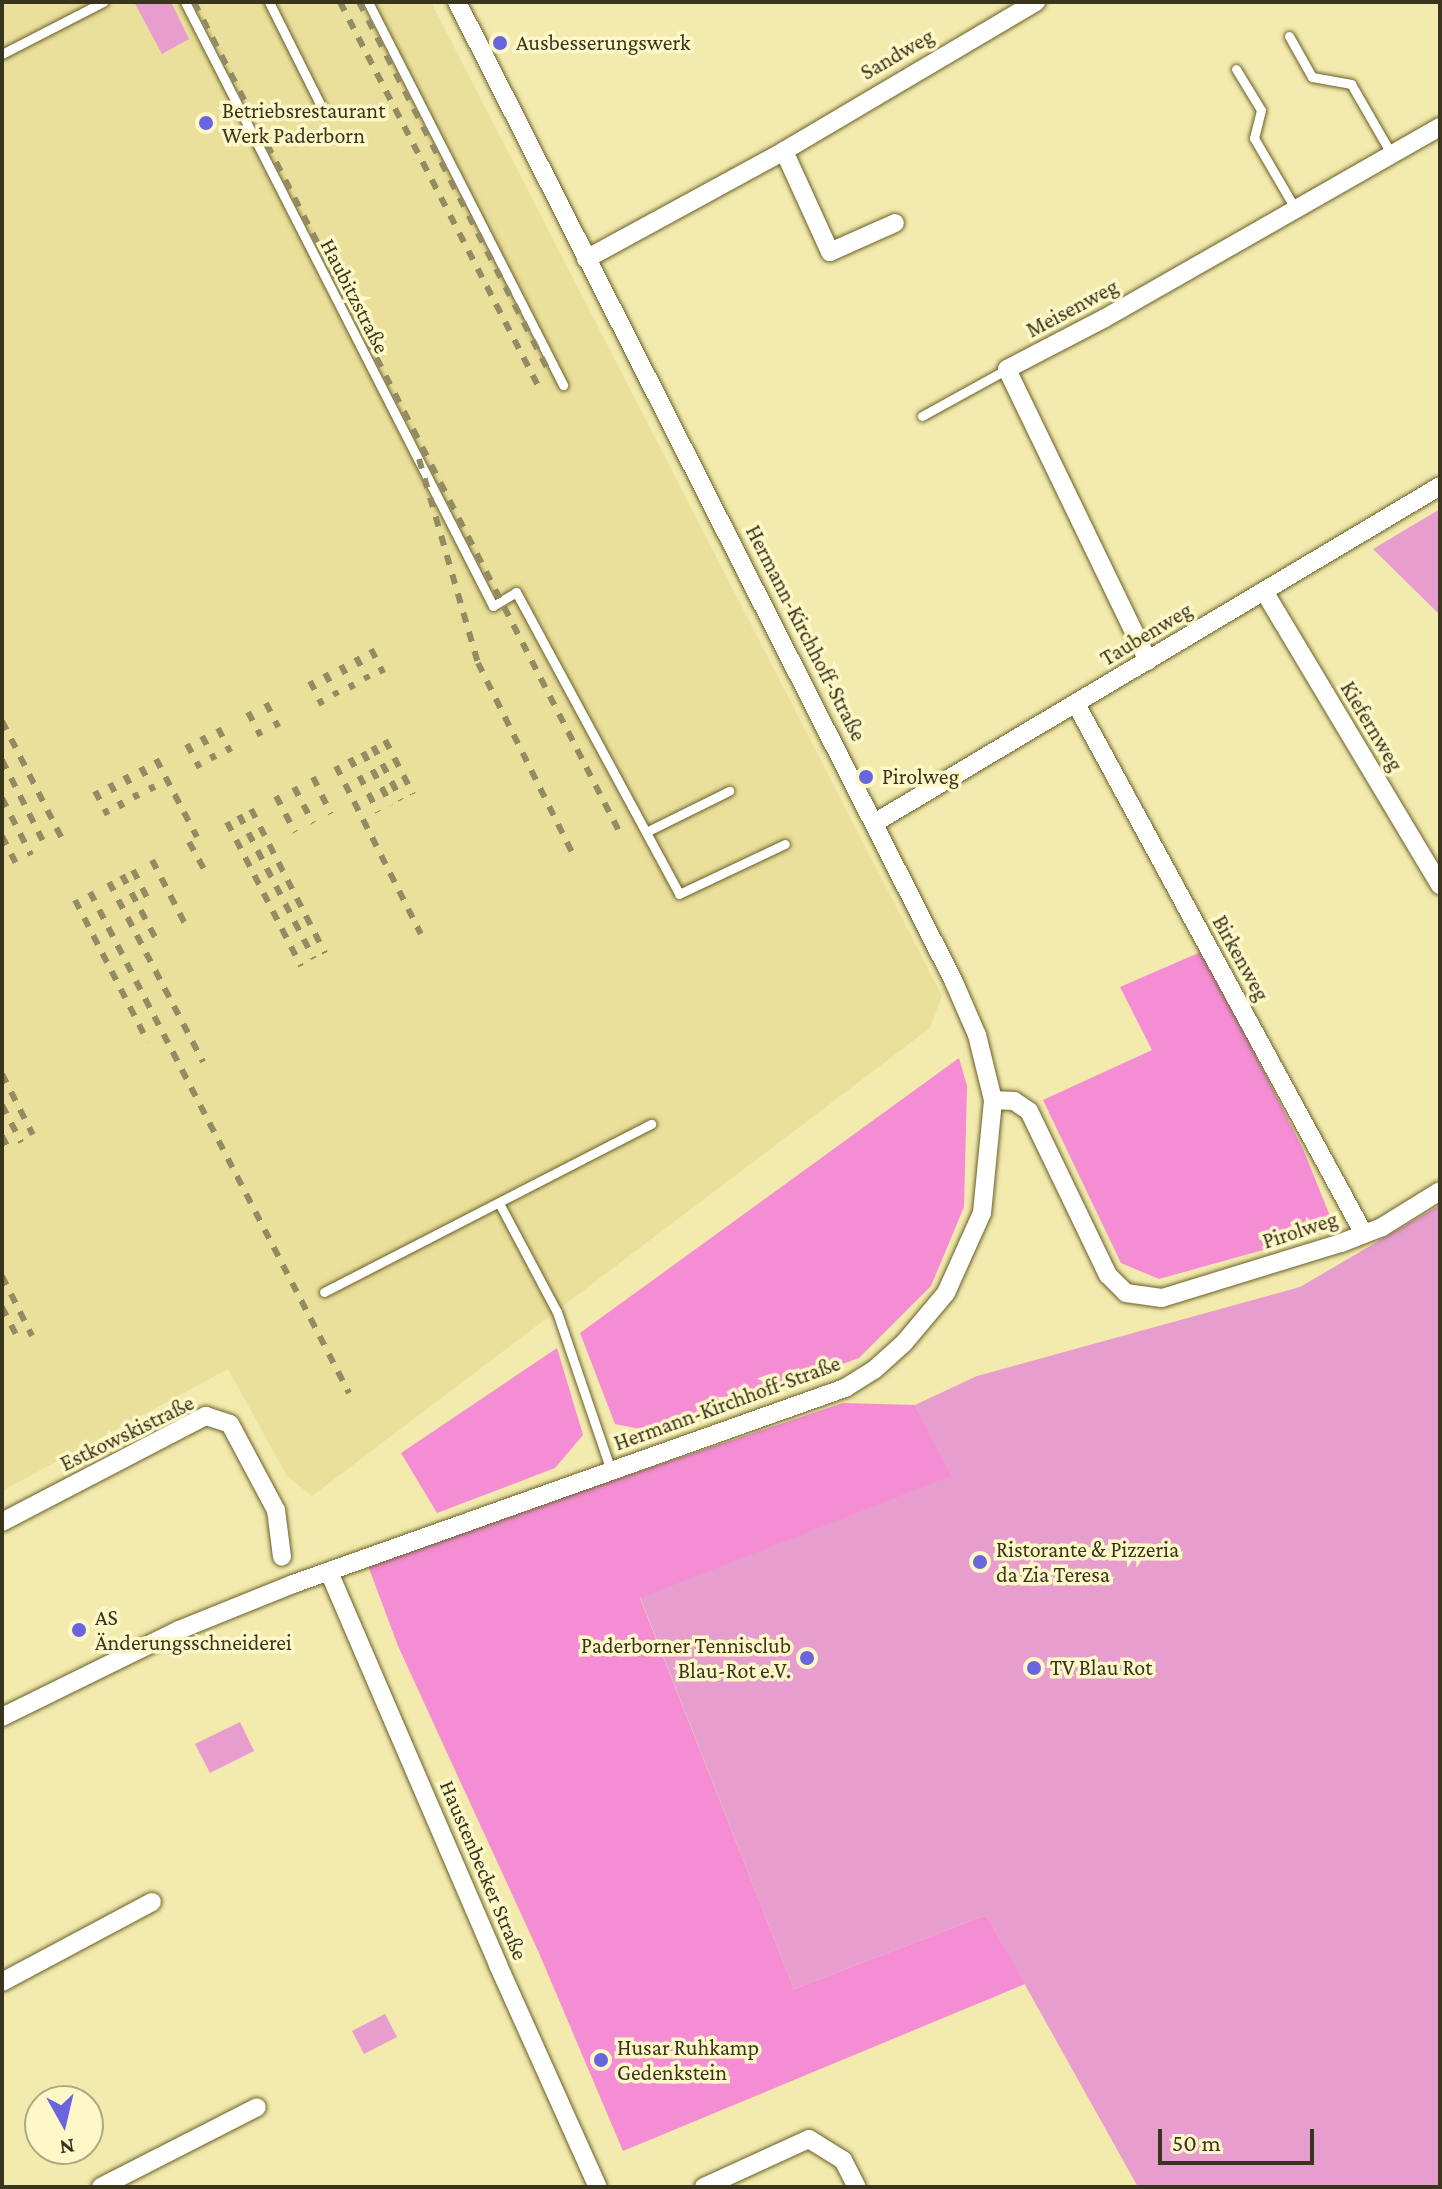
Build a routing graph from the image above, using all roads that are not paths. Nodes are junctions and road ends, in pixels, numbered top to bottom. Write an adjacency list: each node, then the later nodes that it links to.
1 (103, 2): 8 (lane)
2 (185, 2): 26 (lane, Haubitzstraße)
3 (269, 2): 10 (lane)
4 (368, 2): 18 (lane)
5 (457, 2): 16 (street, Hermann-Kirchhoff-Straße)
6 (1036, 2): 12 (street, Sandweg)
7 (1289, 36): 13 (lane)
8 (2, 54)
9 (1236, 69): 14 (lane)
10 (323, 110)
11 (1440, 127): 13 (street, Meisenweg)
12 (784, 151): 15 (street); 16 (street, Sandweg)
13 (1392, 155): 14 (street, Meisenweg)
14 (1296, 210): 17 (street, Meisenweg)
15 (895, 223)
16 (586, 259): 25 (street, Hermann-Kirchhoff-Straße)
17 (1007, 369): 19 (lane); 22 (street)
18 (563, 385)
19 (922, 416)
20 (1440, 486): 21 (street, Taubenweg)
21 (1264, 591): 22 (street, Taubenweg); 28 (street, Kiefernweg)
22 (1148, 661): 23 (street, Taubenweg)
23 (1076, 704): 25 (street, Taubenweg); 33 (street, Birkenweg)
24 (729, 791): 26 (lane)
25 (876, 822): 29 (street, Hermann-Kirchhoff-Straße)
26 (646, 832): 27 (lane)
27 (785, 844)
28 (1440, 885)
29 (993, 1100): 33 (street, Pirolweg); 35 (street, Hermann-Kirchhoff-Straße)
30 (651, 1124): 32 (lane)
31 (1440, 1191): 33 (street, Pirolweg)
32 (499, 1203): 34 (lane); 35 (lane)
33 (1364, 1234)
34 (324, 1292)
35 (611, 1471): 38 (street, Hermann-Kirchhoff-Straße)
36 (2, 1522): 37 (street, Estkowskistraße)
37 (282, 1557)
38 (329, 1572): 39 (street, Hermann-Kirchhoff-Straße); 44 (street, Haustenbecker Straße)
39 (2, 1717)
40 (152, 1902): 41 (street)
41 (2, 1982)
42 (257, 2107): 43 (street)
43 (101, 2187)
44 (598, 2187)
45 (704, 2187): 46 (street)
46 (857, 2187)

